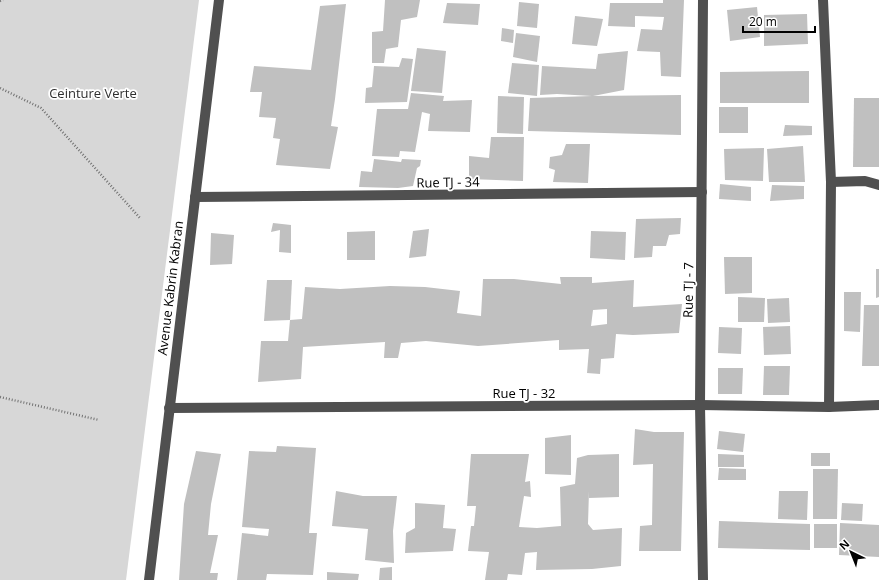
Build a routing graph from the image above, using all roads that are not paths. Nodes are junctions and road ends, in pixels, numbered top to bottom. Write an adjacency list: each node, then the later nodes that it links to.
1 (219, 0): 7 (street, Avenue Kabrin Kabran)
2 (703, 0): 6 (street, Rue TJ - 7)
3 (823, 0): 4 (street)
4 (831, 182): 5 (street); 10 (street)
5 (879, 184)
6 (702, 192): 7 (street, Rue TJ - 34); 8 (street, Rue TJ - 7)
7 (195, 197): 11 (street, Avenue Kabrin Kabran)
8 (700, 405): 10 (street, Rue TJ - 32); 11 (street, Rue TJ - 32); 13 (street, Rue TJ - 7)
9 (879, 405): 10 (street, Rue TJ - 32)
10 (829, 406)
11 (169, 408): 12 (street, Avenue Kabrin Kabran)
12 (149, 580)
13 (703, 580)

